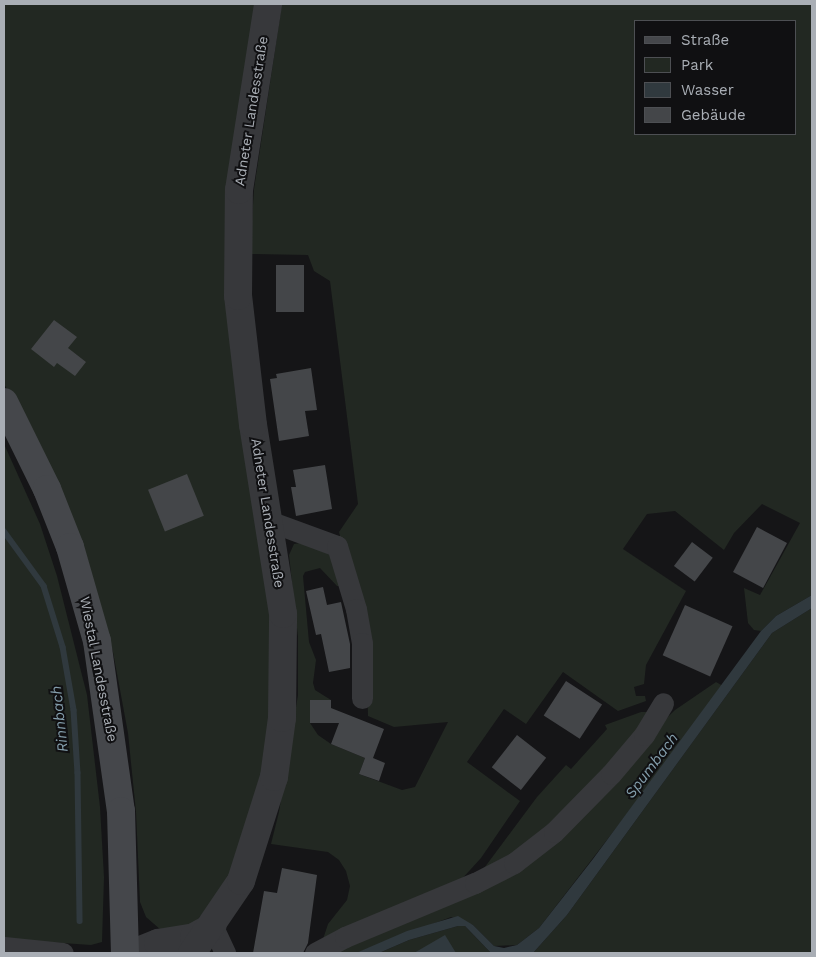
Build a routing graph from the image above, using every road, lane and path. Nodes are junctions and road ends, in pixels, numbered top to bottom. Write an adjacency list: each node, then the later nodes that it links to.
1 (268, 4): 3 (street, Adneter Landesstraße)
2 (4, 402): 6 (main road, Wiestal Landesstraße)
3 (269, 521): 4 (street); 7 (street, Adneter Landesstraße)
4 (362, 698)
5 (663, 703): 15 (street)
6 (126, 901): 8 (street); 11 (main road, Wiestal Landesstraße)
7 (213, 927): 8 (street); 13 (street, Adneter Landesstraße); 14 (street)
8 (166, 942): 12 (street)
9 (4, 947): 10 (street)
10 (63, 953)
11 (125, 953)
12 (133, 953)
13 (192, 953)
14 (225, 953)
15 (315, 953)

